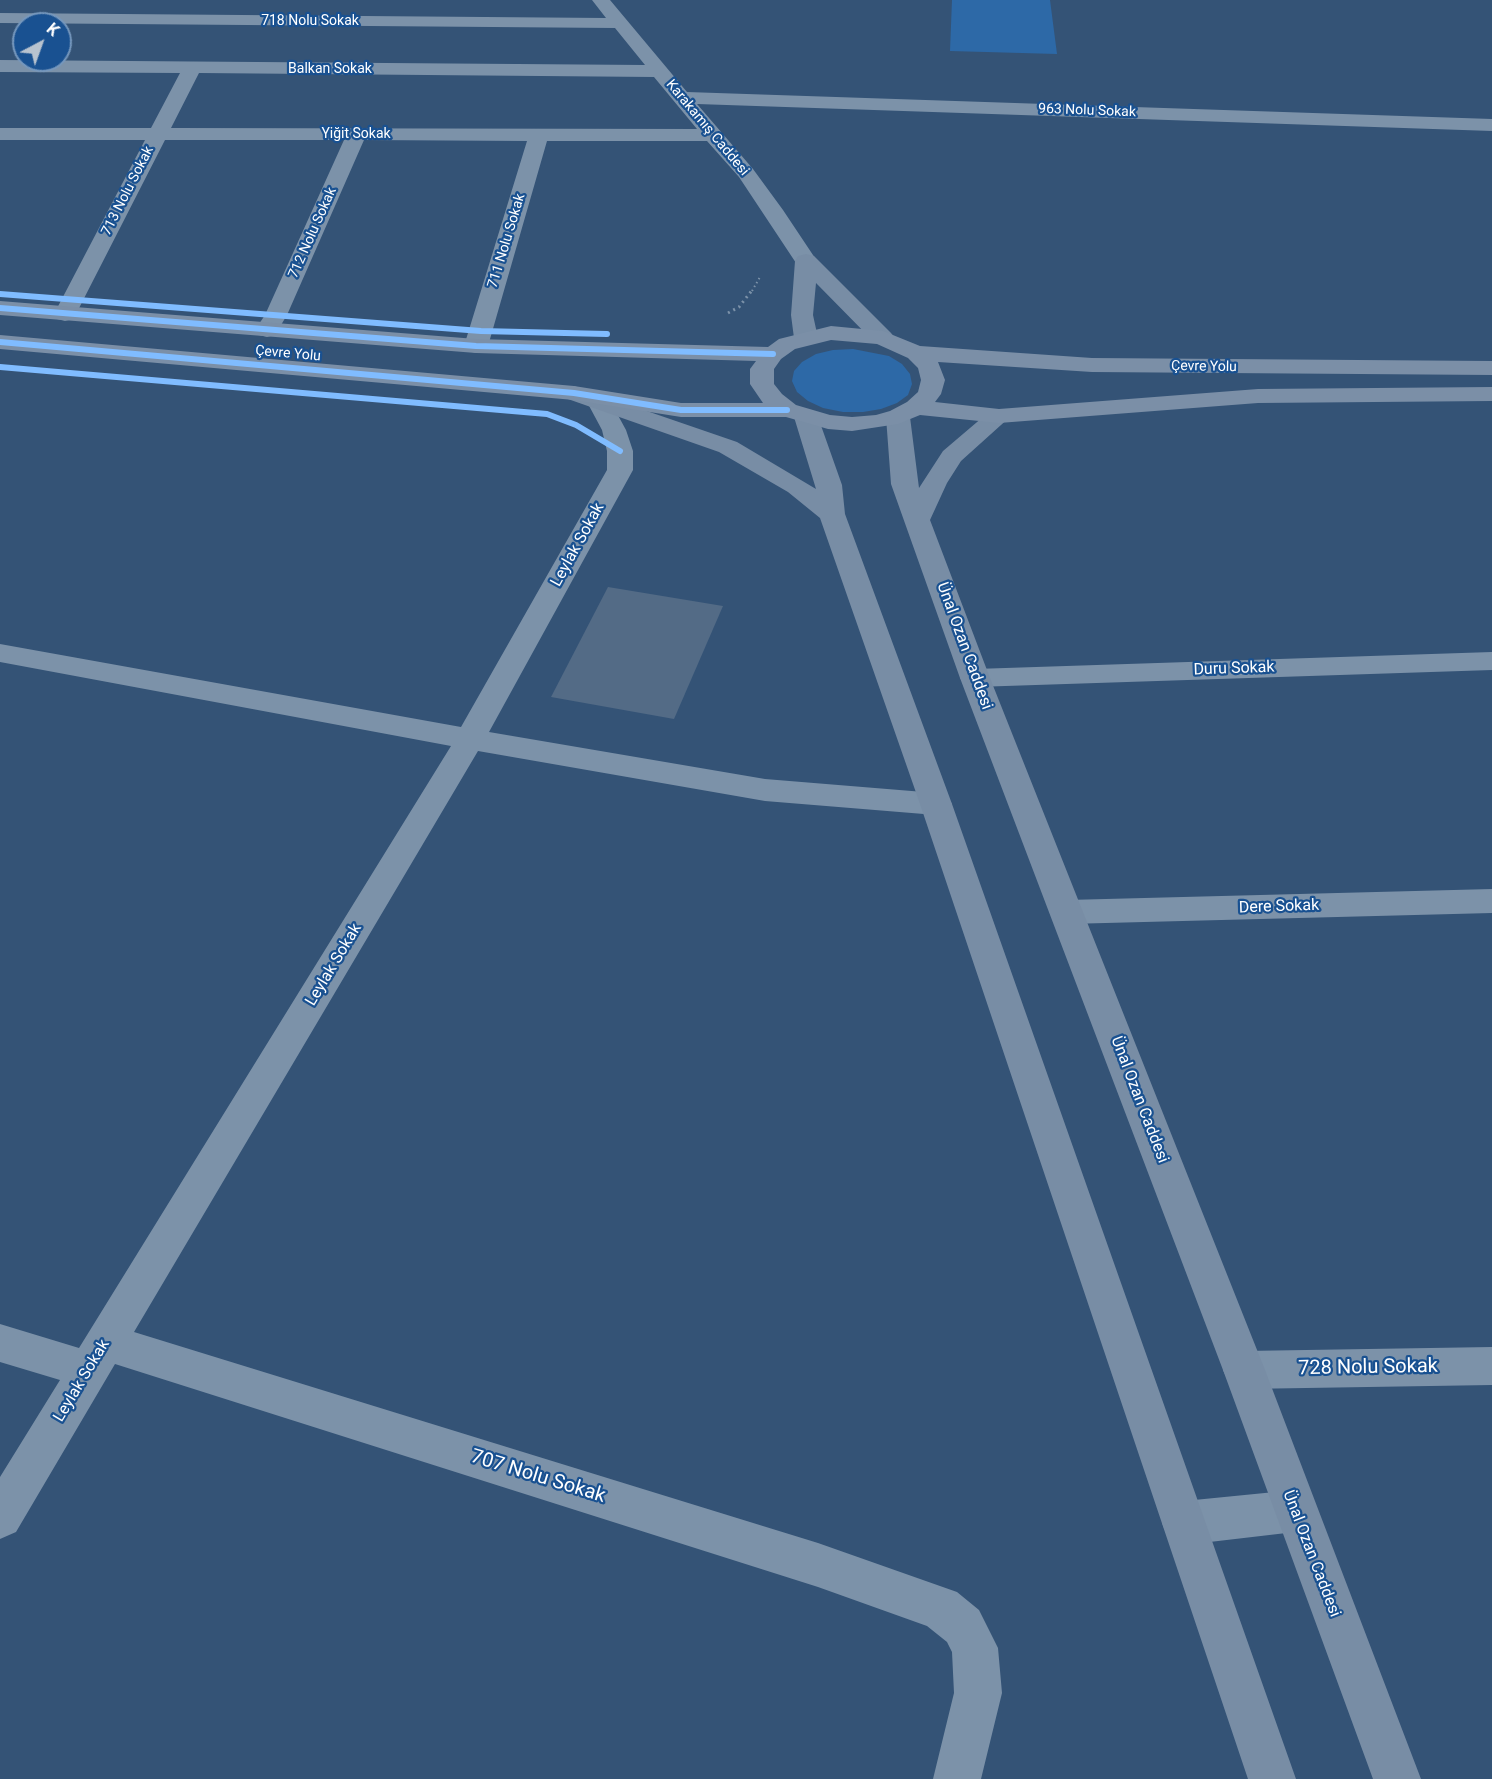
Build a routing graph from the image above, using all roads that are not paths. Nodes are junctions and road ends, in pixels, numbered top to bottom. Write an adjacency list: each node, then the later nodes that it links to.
1 (601, 0): 3 (street, Karakamış Caddesi)
2 (0, 18): 3 (street, 718 Nolu Sokak)
3 (620, 23): 6 (street, Karakamış Caddesi)
4 (0, 66): 5 (street, Balkan Sokak)
5 (192, 68): 6 (street, Balkan Sokak); 10 (street, 713 Nolu Sokak)
6 (660, 71): 7 (street, Karakamış Caddesi)
7 (681, 98): 8 (street, 963 Nolu Sokak); 13 (street, Karakamış Caddesi)
8 (1492, 125)
9 (0, 134): 10 (street, Yiğit Sokak)
10 (158, 134): 11 (street, Yiğit Sokak); 16 (street, 713 Nolu Sokak)
11 (357, 134): 12 (street, Yiğit Sokak); 17 (street, 712 Nolu Sokak)
12 (539, 135): 13 (street, Yiğit Sokak); 21 (street, 711 Nolu Sokak)
13 (712, 135): 14 (street, Karakamış Caddesi)
14 (806, 261): 18 (main road); 19 (main road)
15 (0, 308): 16 (main road, Çevre Yolu)
16 (64, 314): 17 (main road, Çevre Yolu)
17 (267, 330): 21 (main road, Çevre Yolu)
18 (806, 338): 19 (main road); 23 (main road)
19 (883, 338): 22 (main road)
20 (0, 342): 26 (main road, Çevre Yolu)
21 (476, 346): 23 (main road, Çevre Yolu)
22 (916, 353): 24 (main road, Çevre Yolu); 27 (main road)
23 (773, 354): 28 (main road)
24 (1492, 368)
25 (1492, 394): 29 (main road, Çevre Yolu)
26 (586, 398): 28 (main road, Çevre Yolu); 30 (main road); 35 (street, Leylak Sokak)
27 (907, 412): 28 (main road, Çevre Yolu); 29 (main road, Çevre Yolu); 31 (main road, Ünal Ozan Caddesi)
28 (797, 413): 30 (main road)
29 (999, 416): 31 (main road)
30 (832, 514): 36 (main road)
31 (918, 519): 34 (main road, Ünal Ozan Caddesi)
32 (0, 653): 35 (street)
33 (1492, 661): 34 (street, Duru Sokak)
34 (975, 678): 38 (main road, Ünal Ozan Caddesi)
35 (470, 739): 36 (street); 40 (street, Leylak Sokak)
36 (936, 804): 45 (main road)
37 (1492, 901): 38 (street, Dere Sokak)
38 (1067, 912): 42 (main road, Ünal Ozan Caddesi)
39 (0, 1343): 40 (street, 707 Nolu Sokak)
40 (98, 1356): 44 (street, Leylak Sokak); 46 (street, 707 Nolu Sokak)
41 (1492, 1366): 42 (street, 728 Nolu Sokak)
42 (1244, 1370): 43 (main road, Ünal Ozan Caddesi)
43 (1295, 1511): 45 (street); 48 (main road, Ünal Ozan Caddesi)
44 (0, 1517)
45 (1184, 1523): 47 (main road)
46 (957, 1779)
47 (1272, 1779)
48 (1397, 1779)

